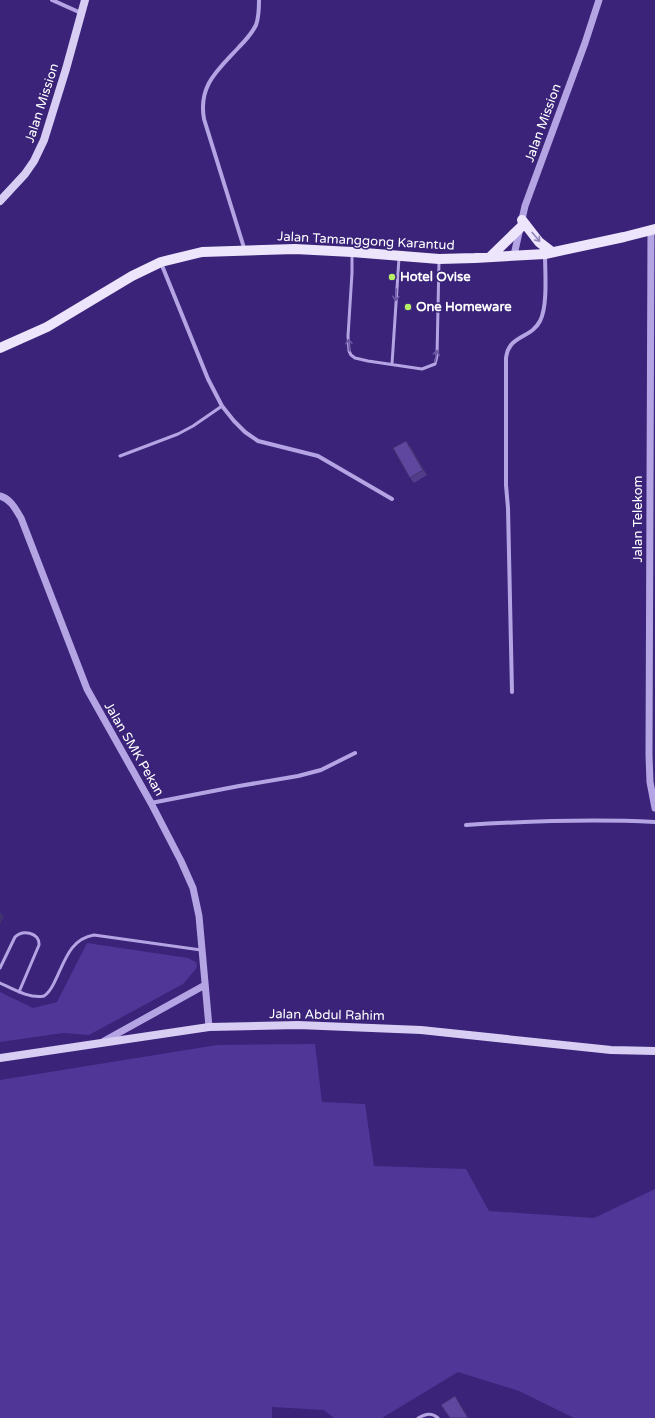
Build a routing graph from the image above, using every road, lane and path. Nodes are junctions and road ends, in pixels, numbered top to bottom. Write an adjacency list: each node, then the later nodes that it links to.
1 (52, 0): 5 (street)
2 (85, 0): 5 (main road, Jalan Mission)
3 (259, 0): 9 (street)
4 (599, 0): 7 (street, Jalan Mission)
5 (81, 13): 6 (main road, Jalan Mission)
6 (0, 201)
7 (521, 224): 11 (main road, one-way to 11); 12 (street, Jalan Mission); 15 (main road)
8 (653, 229): 11 (main road, Jalan Tamanggong Karantud); 14 (street, Jalan Telekom)
9 (245, 251): 10 (main road, Jalan Tamanggong Karantud); 17 (main road, Jalan Tamanggong Karantud)
10 (352, 252): 13 (main road, Jalan Tamanggong Karantud); 20 (lane, one-way to 10)
11 (548, 253): 12 (main road, Jalan Tamanggong Karantud); 27 (street)
12 (514, 255): 15 (main road, Jalan Tamanggong Karantud)
13 (399, 256): 16 (main road, Jalan Tamanggong Karantud); 20 (lane, one-way to 20)
14 (653, 256): 18 (street, Jalan Telekom)
15 (490, 257): 16 (main road, Jalan Tamanggong Karantud)
16 (439, 259): 20 (lane, one-way to 16)
17 (161, 262): 19 (main road, Jalan Tamanggong Karantud); 21 (street)
18 (653, 304): 23 (street, Jalan Telekom)
19 (0, 348)
20 (392, 364)
21 (222, 406): 22 (lane); 25 (street)
22 (120, 456)
23 (652, 491): 26 (street, Jalan Telekom)
24 (0, 496): 29 (street, Jalan SMK Pekan)
25 (392, 498)
26 (652, 620): 30 (street, Jalan Telekom)
27 (512, 692)
28 (355, 754): 29 (street)
29 (151, 803): 33 (street, Jalan SMK Pekan)
30 (655, 808)
31 (655, 822): 32 (street)
32 (466, 825)
33 (202, 950): 36 (street, Jalan SMK Pekan); 37 (lane)
34 (0, 968): 37 (lane)
35 (0, 983): 37 (lane)
36 (205, 985): 38 (street, Jalan SMK Pekan); 39 (street)
37 (20, 992)
38 (209, 1027): 39 (main road, Jalan Abdul Rahim); 40 (main road, Jalan Abdul Rahim)
39 (102, 1042): 41 (main road, Jalan Abdul Rahim)
40 (655, 1051)
41 (0, 1058)
42 (418, 1418): 43 (lane)
43 (438, 1418)

